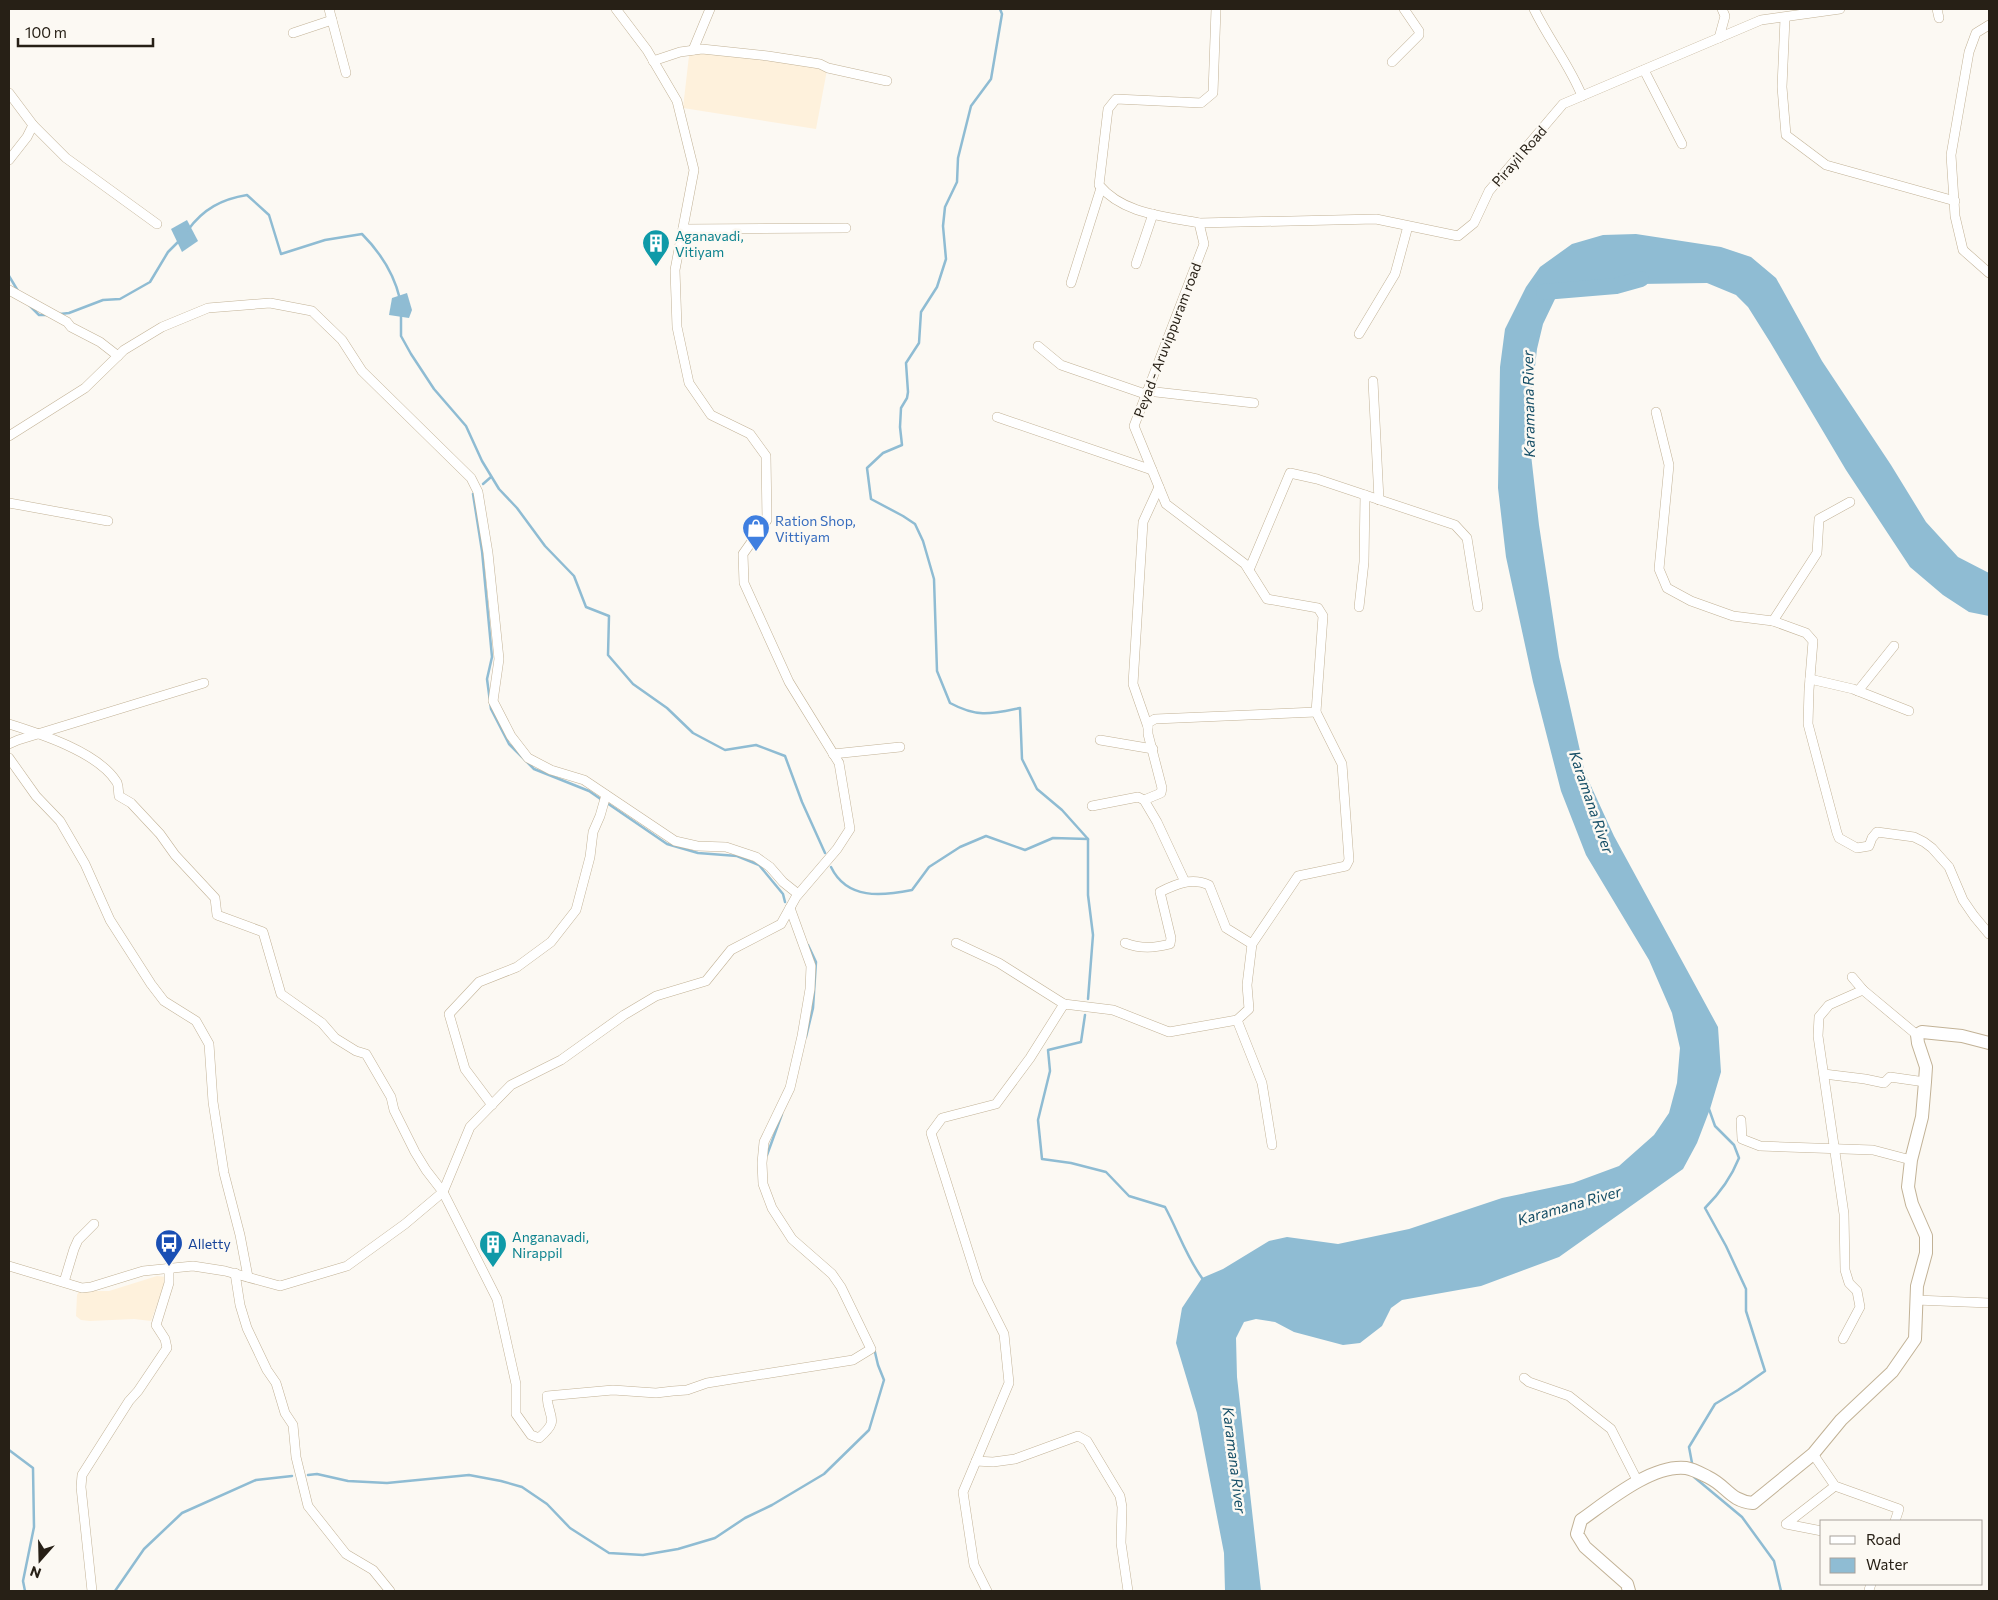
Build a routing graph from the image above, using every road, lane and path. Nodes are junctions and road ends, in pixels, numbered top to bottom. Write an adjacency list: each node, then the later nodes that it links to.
1 (329, 9): 12 (street)
2 (616, 9): 17 (street)
3 (710, 9): 16 (street)
4 (1216, 9): 27 (street)
5 (1404, 9): 18 (street)
6 (1534, 9): 23 (street)
7 (1722, 9): 15 (street)
8 (1840, 9): 10 (street, Pirayil Road)
9 (1937, 9): 11 (street)
10 (1785, 18): 15 (street, Pirayil Road); 28 (street)
11 (1939, 18)
12 (332, 20): 14 (street); 20 (street)
13 (1989, 25): 28 (street)
14 (293, 33)
15 (1720, 38): 19 (street, Pirayil Road)
16 (697, 50): 17 (street); 21 (street)
17 (653, 61): 34 (street)
18 (1392, 62)
19 (1644, 70): 23 (street, Pirayil Road); 25 (street)
20 (346, 73)
21 (887, 81)
22 (9, 93): 24 (street)
23 (1582, 96): 32 (street, Pirayil Road)
24 (33, 124): 26 (street); 31 (street)
25 (1682, 144)
26 (9, 160)
27 (1101, 188): 29 (street); 37 (street)
28 (1955, 201): 36 (street)
29 (1153, 214): 30 (street); 35 (street)
30 (1199, 223): 32 (street, Pirayil Road); 43 (street, Peyad - Aruvippuram road)
31 (157, 224)
32 (1408, 226): 39 (street)
33 (846, 228): 34 (street)
34 (683, 229): 72 (street)
35 (1136, 264)
36 (1989, 273)
37 (1071, 282)
38 (9, 290): 41 (street)
39 (1359, 334)
40 (1038, 346): 43 (street)
41 (118, 356): 47 (street); 74 (street)
42 (1372, 381): 51 (street)
43 (1146, 392): 44 (street); 48 (street, Peyad - Aruvippuram road)
44 (1254, 403)
45 (1656, 412): 58 (street)
46 (996, 417): 48 (street)
47 (9, 436)
48 (1152, 470): 49 (street, Peyad - Aruvippuram road)
49 (1159, 487): 55 (street, Peyad - Aruvippuram road); 66 (street)
50 (1366, 495): 51 (street); 55 (street); 57 (street)
51 (1379, 500): 56 (street)
52 (1850, 502): 58 (street)
53 (9, 503): 54 (street)
54 (108, 521)
55 (1249, 570): 64 (street, Peyad - Aruvippuram road)
56 (1478, 607)
57 (1359, 608)
58 (1773, 621): 60 (street)
59 (1894, 646): 62 (street)
60 (1810, 679): 62 (street); 80 (street)
61 (204, 683): 67 (street)
62 (1858, 691): 63 (street)
63 (1909, 711)
64 (1316, 712): 66 (street); 83 (street)
65 (9, 724): 67 (street)
66 (1148, 727): 71 (street)
67 (38, 734): 69 (street); 97 (street)
68 (1100, 740): 71 (street)
69 (9, 744)
70 (900, 747): 72 (street)
71 (1153, 749): 75 (street)
72 (833, 754): 78 (street)
73 (9, 758): 102 (street)
74 (606, 795): 78 (street); 92 (street)
75 (1144, 800): 76 (street); 77 (street)
76 (1092, 806)
77 (1186, 882): 82 (street); 83 (street)
78 (798, 894): 79 (street)
79 (790, 908): 92 (street); 97 (street)
80 (1989, 934)
81 (956, 943): 86 (street)
82 (1125, 944)
83 (1252, 944): 87 (street)
84 (1852, 976): 85 (street)
85 (1863, 990): 88 (street); 90 (street)
86 (1064, 1004): 87 (street); 109 (street)
87 (1237, 1020): 94 (street)
88 (1917, 1035): 89 (street); 91 (street)
89 (1989, 1043)
90 (1824, 1074): 91 (street); 95 (street)
91 (1925, 1082): 96 (street)
92 (492, 1105): 97 (street)
93 (1742, 1120): 95 (street)
94 (1272, 1145)
95 (1834, 1149): 96 (street); 106 (street)
96 (1911, 1160): 104 (street)
97 (443, 1192): 102 (street)
98 (94, 1224): 103 (street)
99 (9, 1266): 103 (street)
100 (169, 1267): 101 (street); 103 (street); 114 (street)
101 (235, 1273): 102 (street); 115 (street)
102 (248, 1277)
103 (64, 1282)
104 (1916, 1300): 105 (street); 108 (street)
105 (1989, 1303)
106 (1843, 1339)
107 (1524, 1378): 110 (street)
108 (1813, 1454): 110 (street); 111 (street)
109 (976, 1461): 116 (street); 117 (street)
110 (1638, 1482): 118 (street)
111 (1834, 1486): 112 (street); 113 (street)
112 (1895, 1520)
113 (1820, 1532)
114 (92, 1591)
115 (390, 1591)
116 (987, 1591)
117 (1128, 1591)
118 (1630, 1591)

